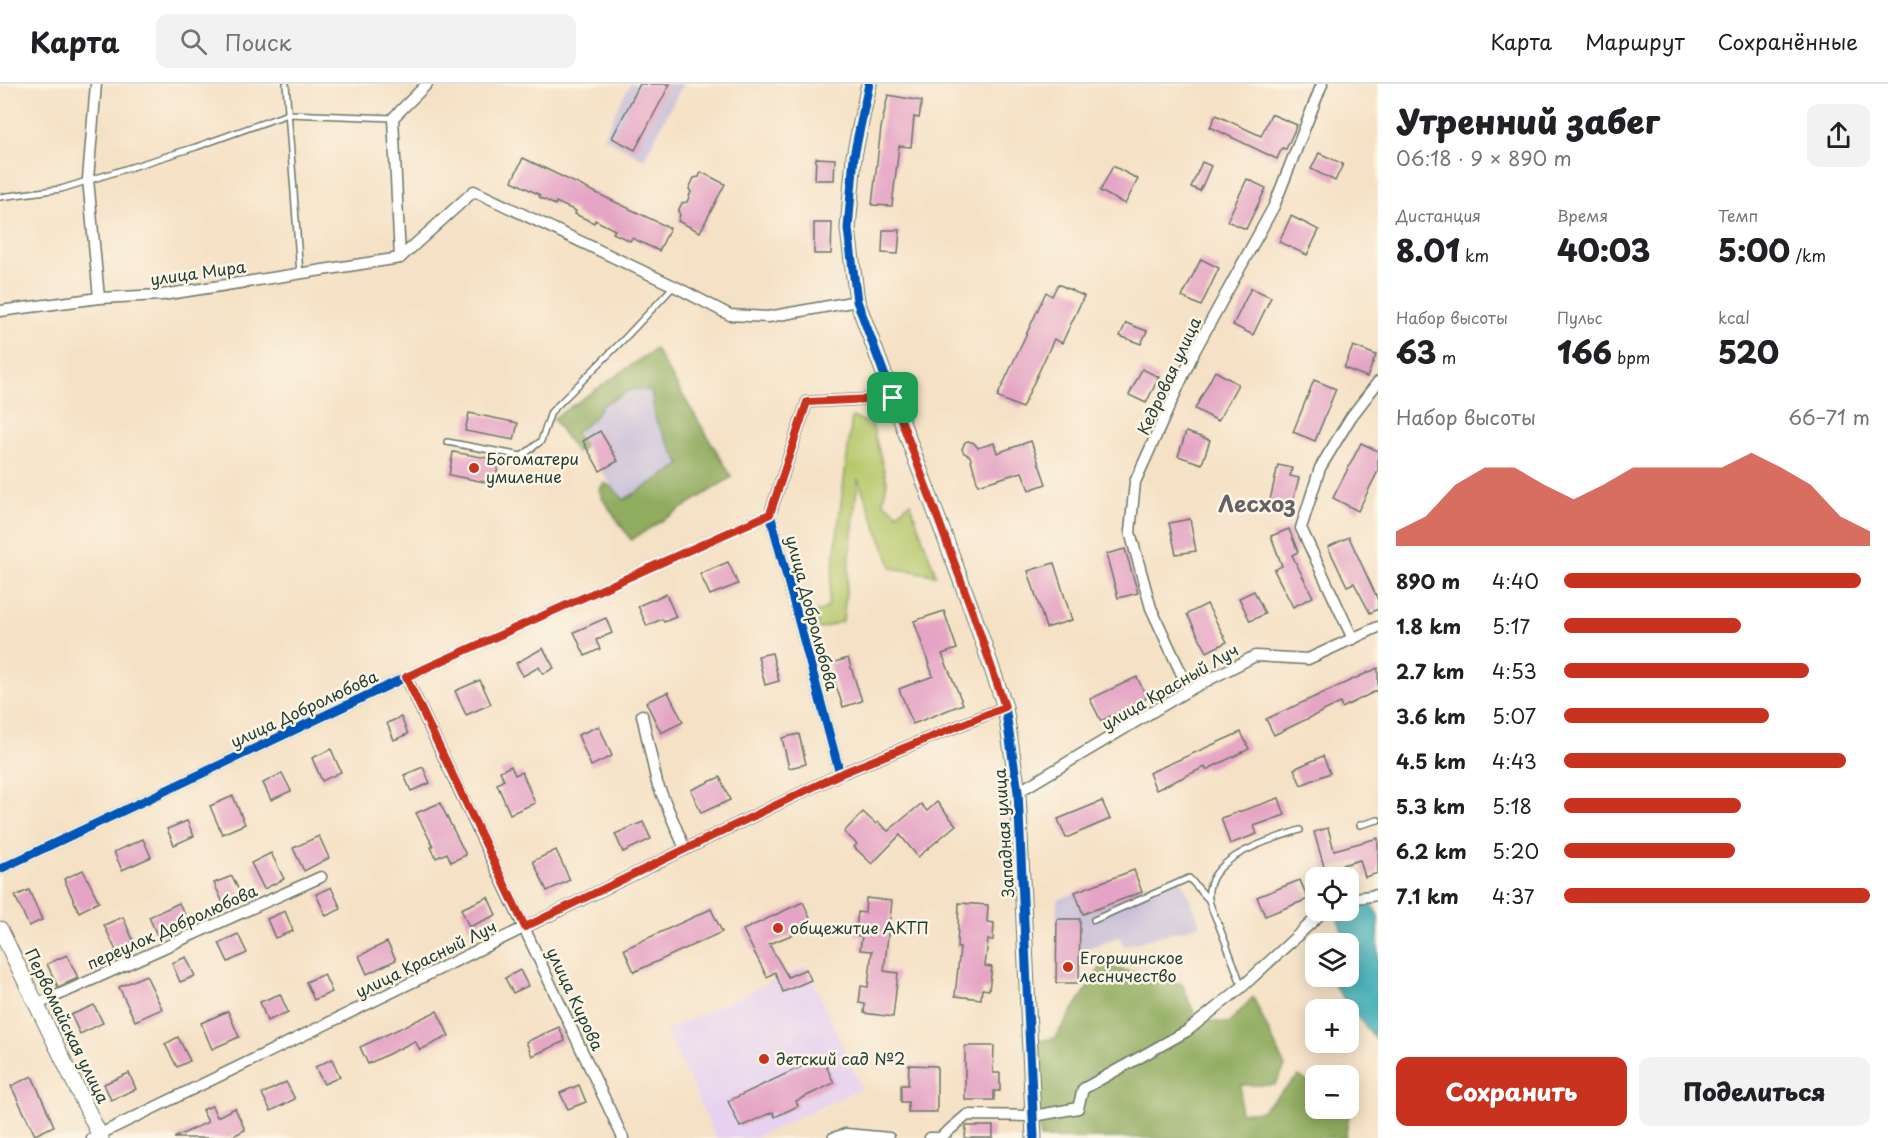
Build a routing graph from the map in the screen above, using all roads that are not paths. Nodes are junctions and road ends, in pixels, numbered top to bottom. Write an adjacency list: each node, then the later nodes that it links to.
1 (96, 84): 8 (street)
2 (286, 84): 6 (lane)
3 (427, 84): 7 (street)
4 (870, 84): 14 (street, Западная улица)
5 (1322, 84): 23 (street, Кедровая улица)
6 (288, 114): 7 (lane); 8 (lane); 11 (lane)
7 (393, 118): 10 (street)
8 (88, 179): 9 (lane); 13 (street)
9 (0, 197)
10 (400, 258): 11 (street, улица Мира); 12 (street)
11 (300, 274): 13 (street, улица Мира)
12 (674, 286): 14 (street); 18 (lane)
13 (99, 298): 15 (street, улица Мира)
14 (857, 301): 17 (street, Западная улица)
15 (0, 311)
16 (1378, 382): 21 (street)
17 (893, 398): 19 (street); 24 (street, Западная улица)
18 (447, 442)
19 (770, 514): 22 (street, улица Добролюбова); 26 (street, улица Добролюбова)
20 (1378, 627): 21 (street, улица Красный Луч)
21 (1353, 639): 23 (street, улица Красный Луч)
22 (406, 677): 32 (street, улица Добролюбова); 39 (street, улица Кирова)
23 (1189, 690): 27 (street, улица Красный Луч)
24 (1005, 707): 26 (street, улица Красный Луч); 27 (street, Западная улица)
25 (642, 715): 31 (street)
26 (840, 774): 31 (street, улица Красный Луч)
27 (1018, 792): 43 (street, Западная улица)
28 (1378, 820): 29 (lane)
29 (1360, 825)
30 (1300, 830): 36 (lane)
31 (685, 849): 39 (street, улица Красный Луч)
32 (0, 869)
33 (321, 878): 42 (street, переулок Добролюбова)
34 (1378, 895): 35 (street)
35 (1359, 898)
36 (1209, 900): 37 (lane); 41 (lane)
37 (1094, 920)
38 (1313, 921): 41 (street)
39 (525, 927): 44 (street, улица Красный Луч); 45 (street, улица Кирова)
40 (0, 929): 42 (street, Первомайская улица)
41 (1242, 987): 43 (street)
42 (36, 1005): 44 (street, Первомайская улица)
43 (1034, 1116): 48 (street); 49 (street, Западная улица)
44 (97, 1137)
45 (623, 1138)
46 (833, 1138): 47 (street)
47 (889, 1138)
48 (930, 1138)
49 (1034, 1138)

